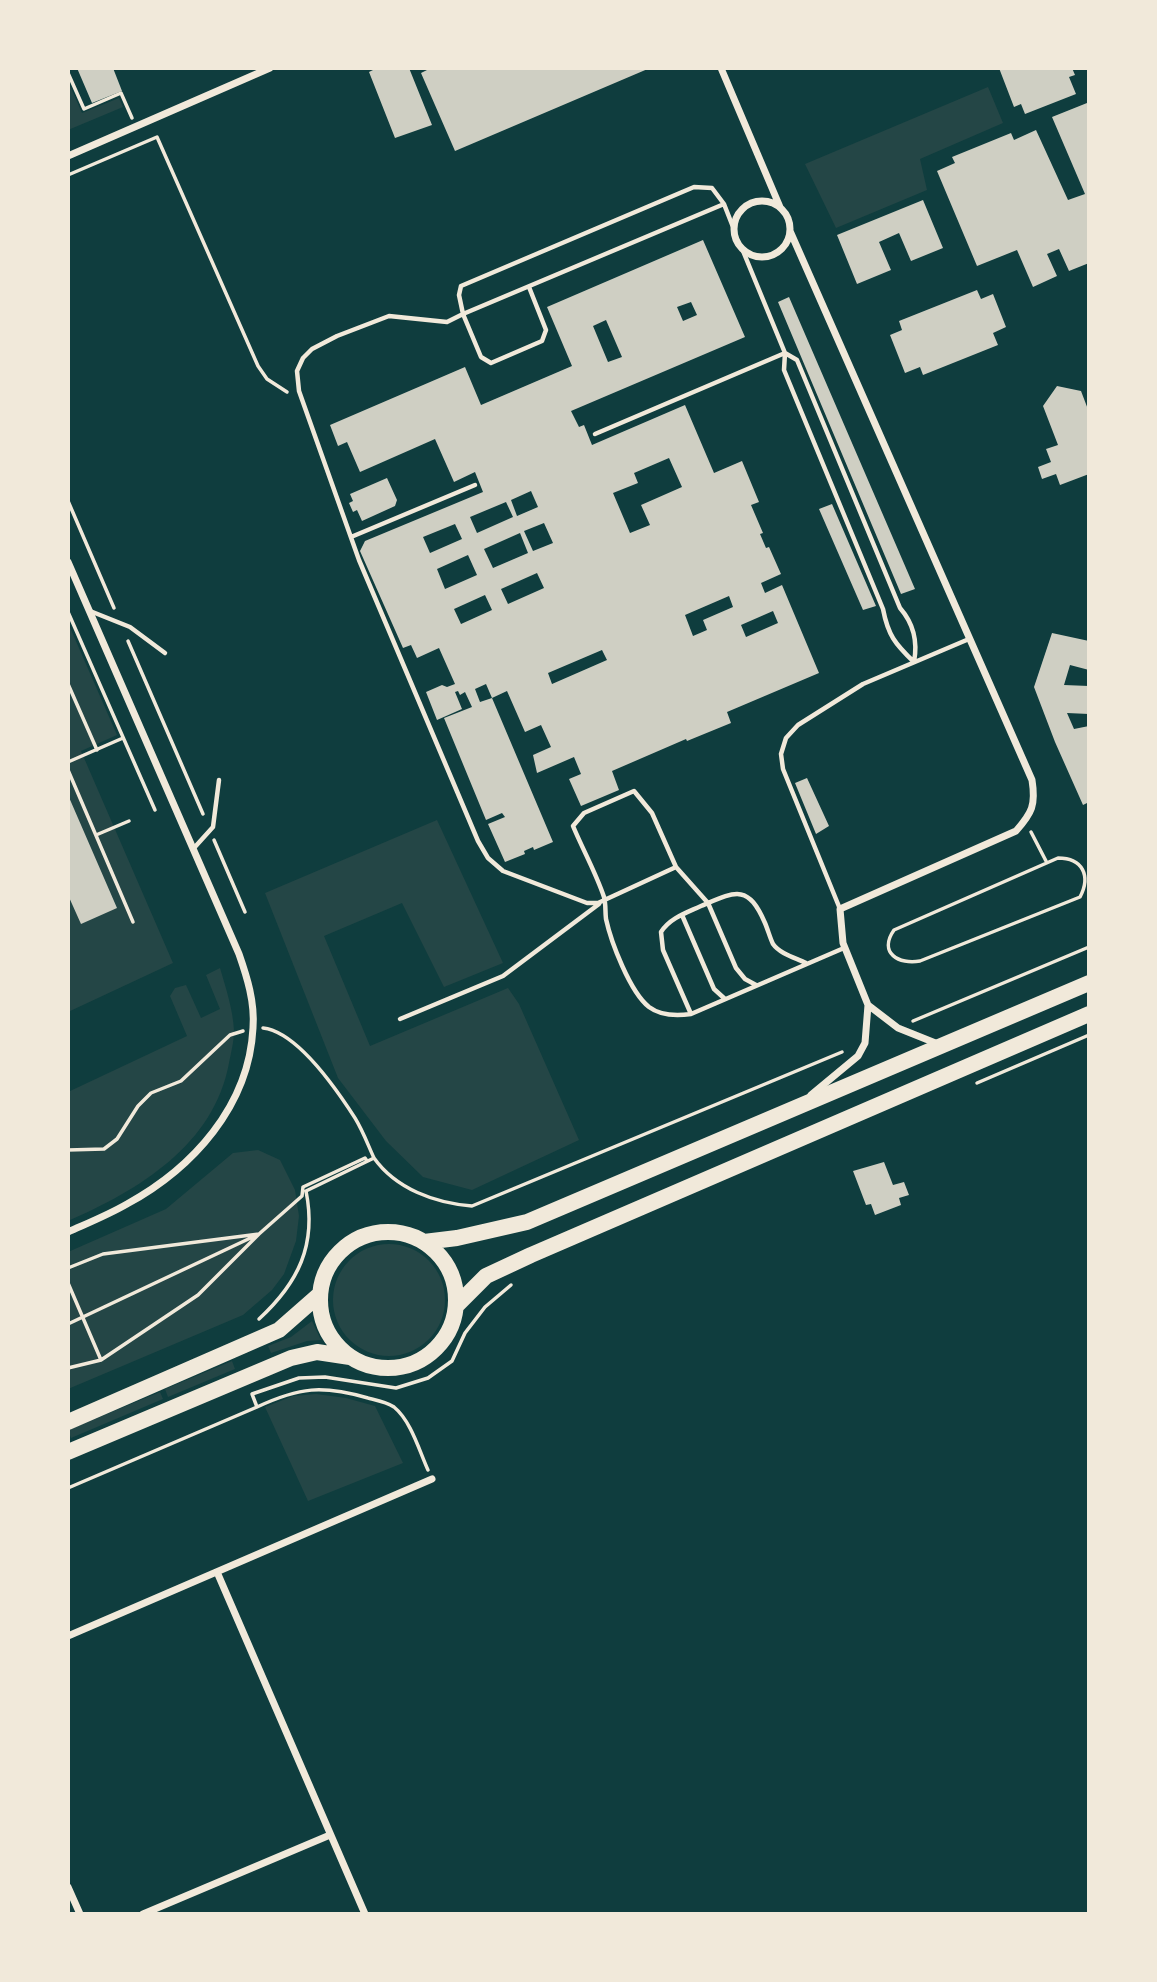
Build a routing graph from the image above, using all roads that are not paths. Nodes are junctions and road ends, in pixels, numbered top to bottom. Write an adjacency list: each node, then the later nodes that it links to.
1 (270, 68): 3 (street)
2 (721, 68): 5 (street)
3 (68, 156)
4 (724, 204): 6 (lane); 9 (lane); 10 (lane)
5 (780, 208): 6 (street); 7 (street)
6 (733, 227): 8 (street)
7 (790, 230): 8 (street); 17 (street)
8 (743, 251): 11 (lane)
9 (529, 287): 10 (lane); 10 (lane)
10 (463, 314): 14 (lane)
11 (785, 353): 12 (lane); 19 (lane); 19 (lane)
12 (595, 434)
13 (475, 485): 14 (lane)
14 (351, 537): 23 (lane)
15 (68, 562): 16 (street)
16 (90, 611): 18 (lane); 21 (street)
17 (969, 639): 19 (lane); 25 (street)
18 (165, 653)
19 (914, 662): 25 (lane)
20 (219, 780): 21 (lane)
21 (193, 849): 38 (street)
22 (676, 867): 23 (lane); 23 (lane); 24 (lane)
23 (605, 899): 33 (lane); 35 (lane)
24 (708, 903): 26 (lane); 28 (lane); 30 (lane)
25 (840, 909): 27 (street)
26 (682, 915): 31 (lane); 33 (lane)
27 (845, 948): 28 (lane); 32 (street)
28 (807, 963): 30 (lane)
29 (1089, 982): 36 (highway)
30 (756, 985): 31 (lane)
31 (725, 999): 33 (lane)
32 (868, 1005): 36 (street); 37 (street)
33 (691, 1014)
34 (1089, 1014): 41 (highway)
35 (400, 1019)
36 (942, 1045): 37 (highway)
37 (797, 1107): 39 (highway)
38 (68, 1231)
39 (424, 1242): 40 (highway); 41 (highway)
40 (320, 1294): 42 (highway); 43 (highway)
41 (456, 1306): 42 (highway)
42 (352, 1357): 44 (highway)
43 (68, 1422)
44 (68, 1452)
45 (432, 1479): 46 (street)
46 (217, 1572): 47 (street); 48 (street)
47 (68, 1636)
48 (330, 1835): 51 (street); 52 (street)
49 (68, 1887): 50 (street)
50 (80, 1914)
51 (143, 1914)
52 (365, 1914)

